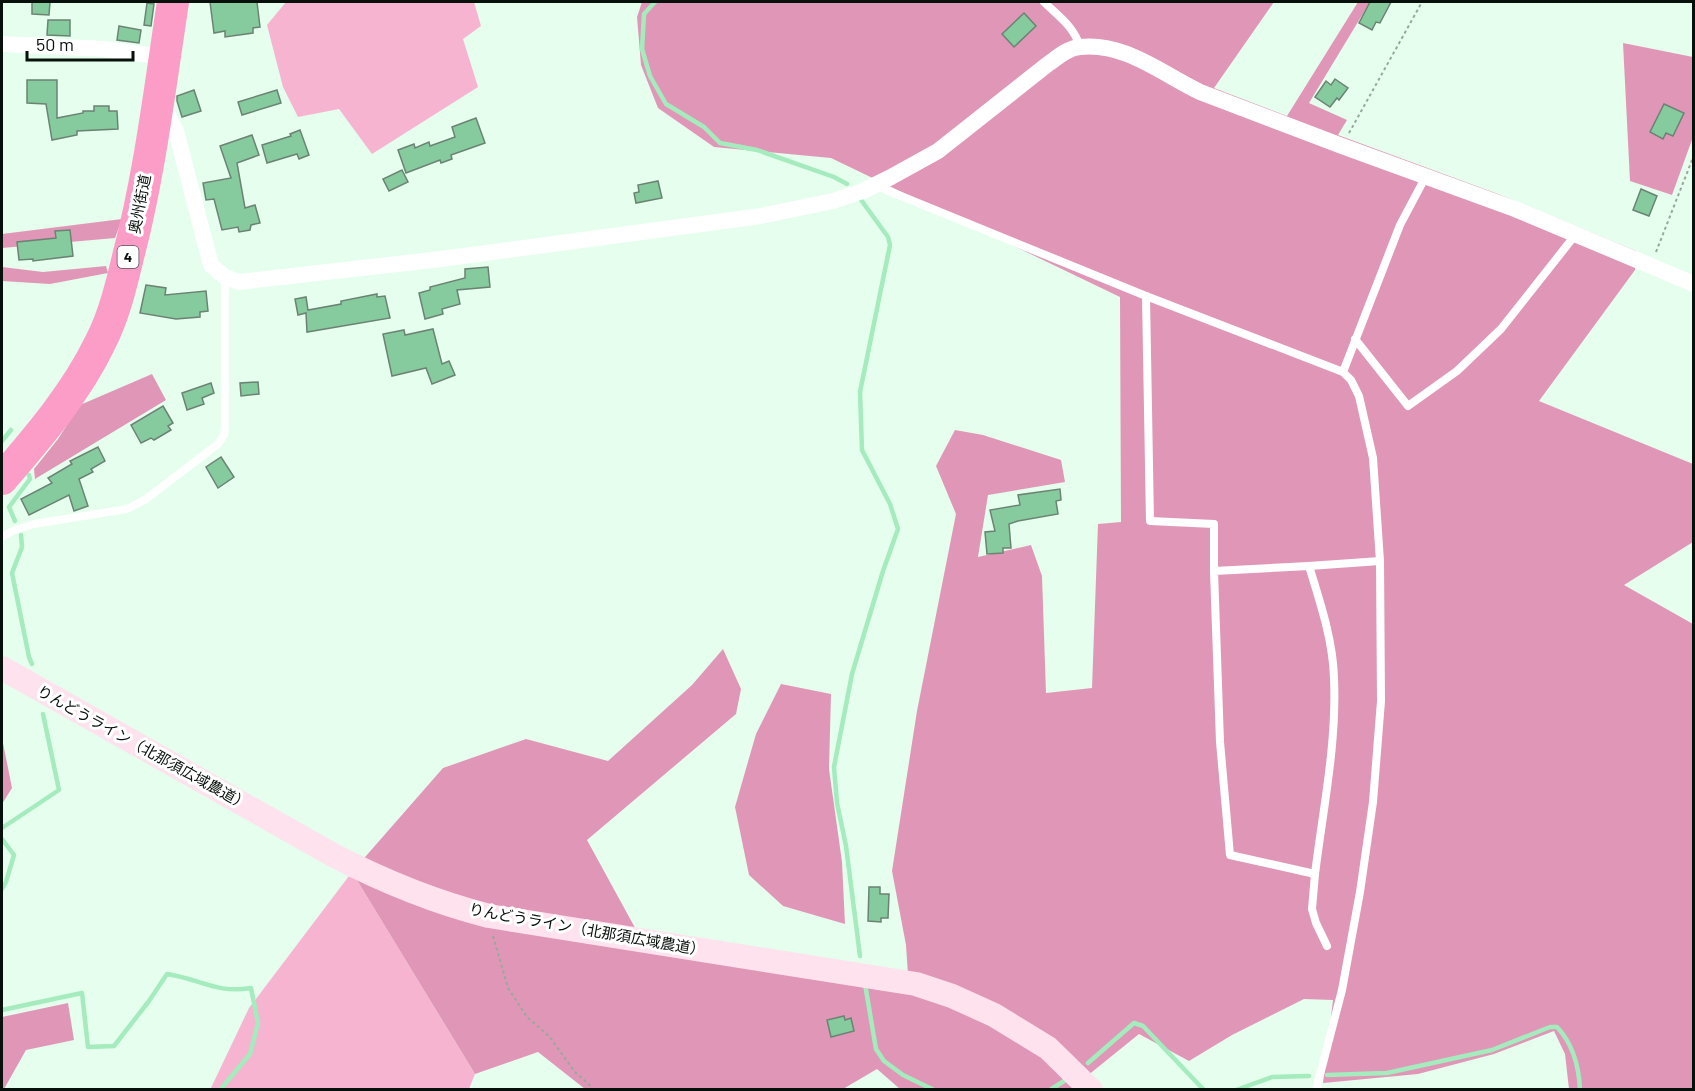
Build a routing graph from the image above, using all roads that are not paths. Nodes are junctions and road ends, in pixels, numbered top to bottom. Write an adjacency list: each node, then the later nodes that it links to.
1 (173, 2): 5 (highway, 奥州街道 / 4)
2 (1044, 2): 4 (lane)
3 (2, 44): 5 (street)
4 (1080, 46): 7 (street); 8 (street)
5 (165, 57): 6 (highway, 奥州街道 / 4)
6 (159, 96): 10 (street); 15 (highway, 奥州街道 / 4)
7 (1426, 176): 9 (street); 13 (lane)
8 (874, 185): 10 (street); 12 (lane)
9 (1576, 233): 11 (street); 13 (lane)
10 (225, 277): 16 (lane)
11 (1694, 284)
12 (1146, 296): 14 (lane); 19 (lane)
13 (1355, 339): 14 (lane)
14 (1343, 372): 17 (lane)
15 (2, 479)
16 (2, 537)
17 (1380, 561): 18 (lane); 24 (lane)
18 (1309, 566): 19 (lane); 21 (lane)
19 (1214, 571): 21 (lane)
20 (2, 668): 23 (street, りんどうライン（北那須広域農道）)
21 (1315, 874): 22 (lane)
22 (1327, 946)
23 (1090, 1089)
24 (1316, 1089)

